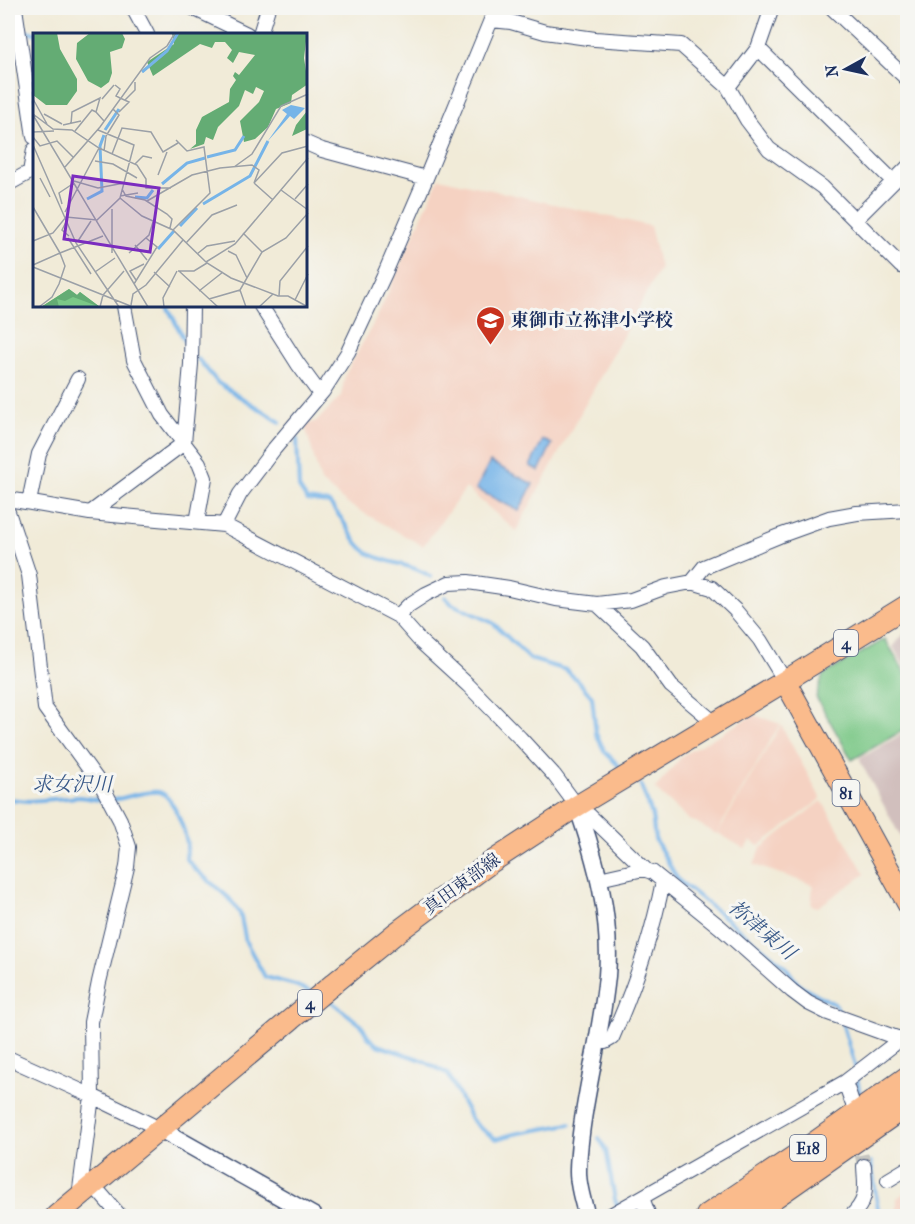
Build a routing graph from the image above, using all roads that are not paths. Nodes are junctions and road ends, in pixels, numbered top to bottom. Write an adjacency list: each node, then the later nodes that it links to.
1 (15, 8): 14 (street)
2 (133, 8): 8 (street)
3 (193, 8): 9 (street)
4 (268, 8): 10 (street)
5 (772, 8): 11 (street)
6 (832, 8): 12 (street)
7 (492, 14): 13 (street); 18 (street)
8 (146, 33)
9 (245, 33)
10 (260, 33)
11 (758, 48): 13 (street); 19 (street)
12 (905, 72)
13 (728, 87): 21 (street)
14 (33, 130)
15 (308, 144): 18 (street)
16 (33, 156): 20 (street)
17 (908, 167): 19 (street)
18 (426, 178): 27 (street)
19 (893, 181): 21 (street)
20 (8, 184)
21 (855, 220): 22 (street)
22 (908, 267)
23 (124, 308): 28 (street)
24 (192, 308): 28 (street)
25 (262, 308): 27 (street)
26 (78, 379): 30 (street)
27 (320, 394): 35 (street)
28 (184, 443): 33 (street); 34 (street)
29 (8, 499): 30 (street)
30 (29, 502): 33 (street)
31 (908, 510): 36 (street)
32 (8, 512): 52 (street)
33 (90, 513): 34 (street)
34 (197, 522): 35 (street)
35 (224, 525): 39 (street)
36 (692, 582): 37 (street); 40 (street)
37 (597, 604): 39 (street); 41 (street)
38 (908, 605): 40 (main road, 真田東部線 / 4)
39 (398, 616): 42 (street)
40 (785, 681): 41 (main road, 真田東部線 / 4); 46 (main road, 81)
41 (716, 723): 42 (main road, 真田東部線 / 4)
42 (583, 810): 43 (street); 44 (street); 56 (main road, 真田東部線 / 4)
43 (646, 870): 44 (street); 45 (street)
44 (599, 879): 48 (street)
45 (663, 881): 47 (street); 48 (street)
46 (908, 904)
47 (904, 1036): 51 (street)
48 (597, 1040): 66 (street)
49 (8, 1058): 52 (street)
50 (908, 1078): 57 (highway, E18)
51 (848, 1080): 53 (street); 62 (street)
52 (92, 1096): 56 (street); 61 (street)
53 (852, 1102)
54 (908, 1103): 55 (highway, E18)
55 (876, 1126): 71 (highway, E18); 72 (highway)
56 (160, 1130): 61 (main road, 真田東部線 / 4); 65 (street)
57 (805, 1151): 69 (highway); 70 (highway, E18)
58 (864, 1166): 73 (street)
59 (908, 1168): 60 (street)
60 (888, 1180)
61 (86, 1191): 63 (main road, 真田東部線 / 4); 64 (street)
62 (638, 1200): 67 (street); 68 (street)
63 (56, 1216)
64 (120, 1216)
65 (314, 1216)
66 (587, 1216)
67 (609, 1216)
68 (649, 1216)
69 (699, 1216)
70 (708, 1216)
71 (746, 1216)
72 (770, 1216)
73 (851, 1216)

